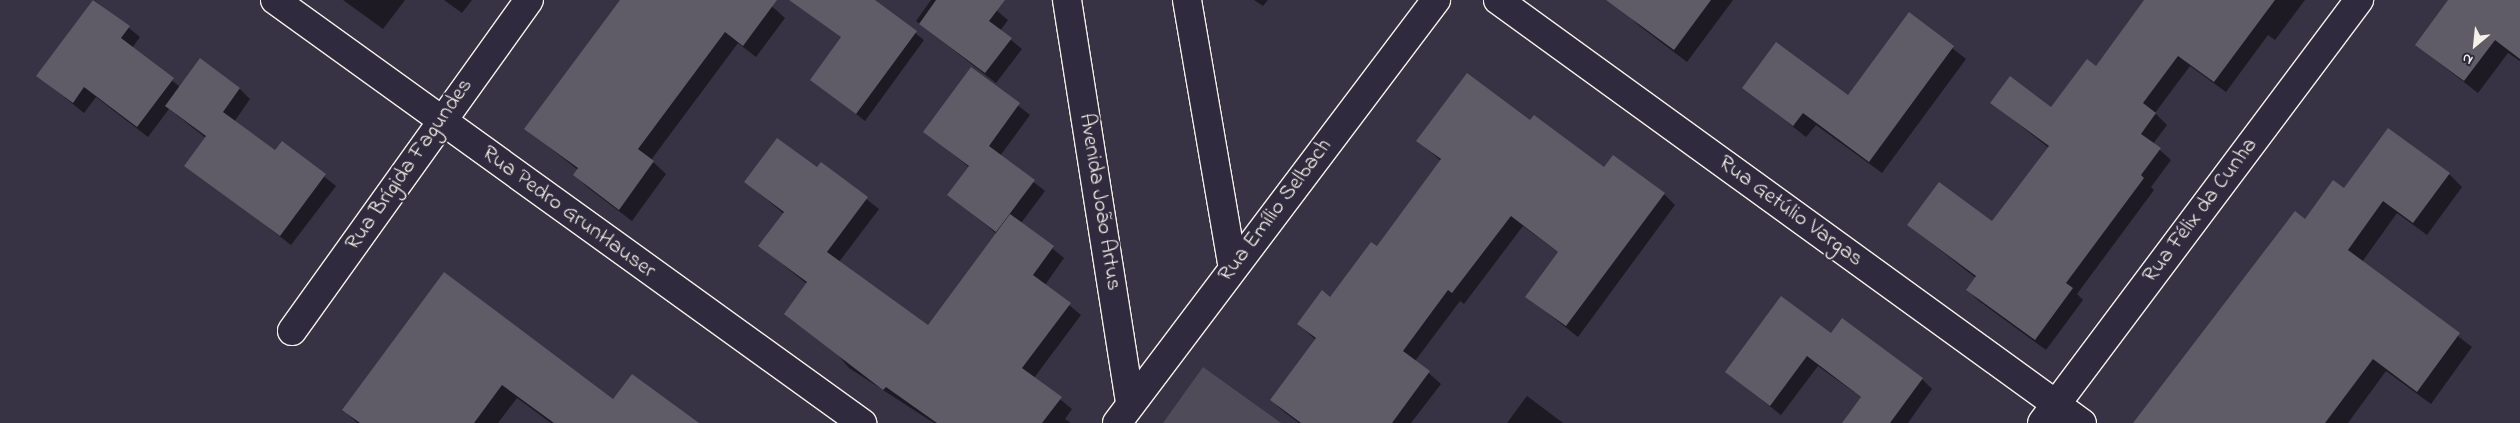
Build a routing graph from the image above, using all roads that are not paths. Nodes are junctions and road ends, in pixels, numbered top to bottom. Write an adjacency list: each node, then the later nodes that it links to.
1 (275, 0): 8 (street, Rua Pedro GrunHauser)
2 (529, 0): 8 (street, Rua Brígida Fagundes)
3 (1067, 0): 11 (street, Avenida João Artus)
4 (1187, 0): 9 (street)
5 (1436, 0): 9 (street, Rua Emílio Selbach)
6 (1498, 0): 12 (street, Rua Getúlio Vargas)
7 (2359, 0): 12 (street, Rua Félix da Cunha)
8 (440, 122): 10 (street, Rua Brígida Fagundes); 13 (street, Rua Pedro GrunHauser)
9 (1233, 268): 11 (street, Rua Emílio Selbach)
10 (292, 331)
11 (1124, 413)
12 (2049, 414): 14 (street, Rua Getúlio Vargas)
13 (862, 423)
14 (2082, 423)

